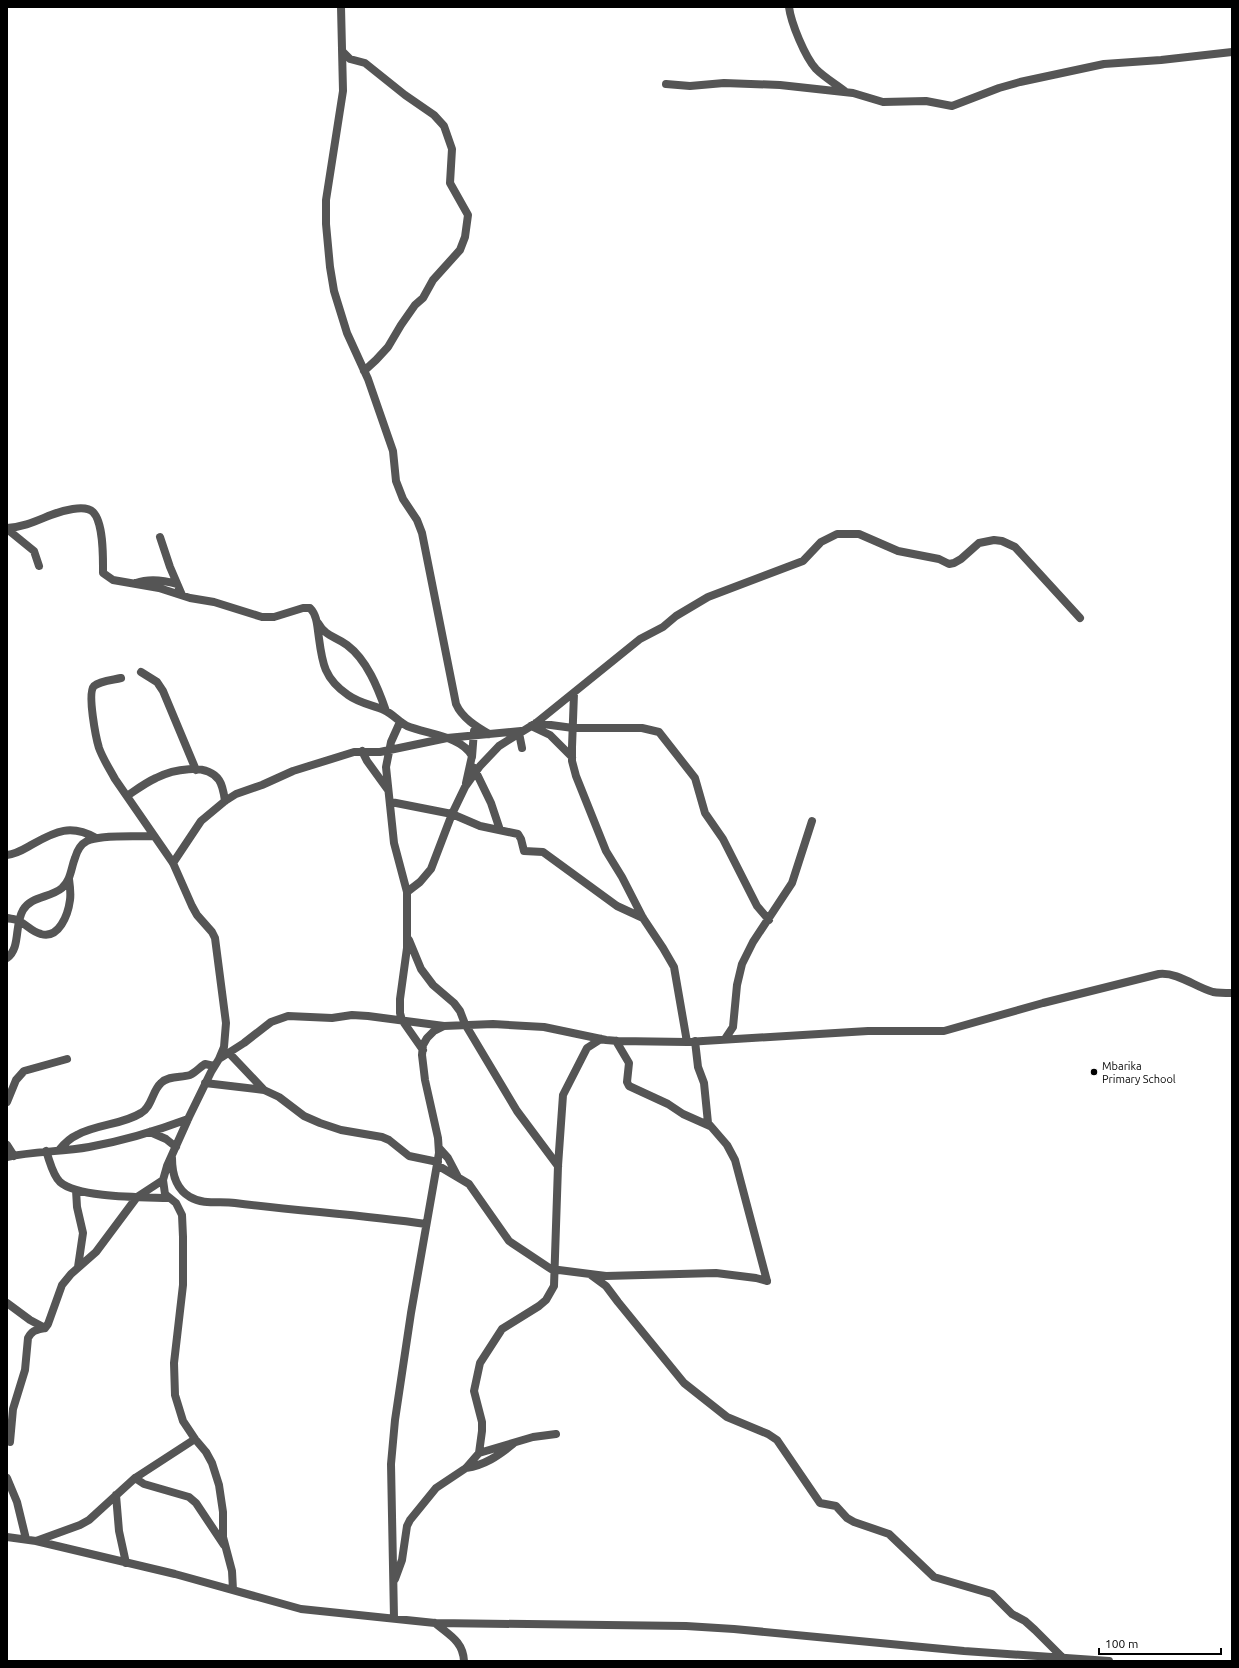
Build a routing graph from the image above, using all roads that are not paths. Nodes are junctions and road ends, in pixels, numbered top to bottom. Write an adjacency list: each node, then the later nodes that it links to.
1 (341, 7): 3 (street)
2 (789, 7): 6 (street)
3 (343, 52): 7 (street); 7 (street)
4 (1232, 52): 6 (street)
5 (666, 84): 6 (street)
6 (846, 92)
7 (364, 370): 22 (street)
8 (7, 529): 10 (street); 11 (street)
9 (160, 537): 12 (street)
10 (39, 566)
11 (133, 584): 12 (street); 13 (street)
12 (178, 584): 13 (street)
13 (182, 595): 15 (street)
14 (1080, 618): 18 (street)
15 (317, 622): 19 (street); 19 (street)
16 (141, 672): 33 (street)
17 (121, 678): 37 (street)
18 (574, 693): 21 (street); 23 (street)
19 (386, 711): 20 (street)
20 (400, 722): 27 (street); 29 (street)
21 (534, 724): 23 (street); 24 (street); 32 (street)
22 (474, 726): 25 (street); 26 (street)
23 (573, 728): 32 (street); 51 (street)
24 (520, 732): 25 (street); 28 (street); 34 (street)
25 (489, 734): 26 (street)
26 (474, 735): 27 (street); 31 (street)
27 (447, 738): 29 (street); 31 (street)
28 (522, 748)
29 (389, 750): 30 (street); 36 (street)
30 (362, 751): 36 (street); 38 (street)
31 (472, 756): 34 (street); 35 (street)
32 (572, 757): 50 (street)
33 (196, 770): 37 (street); 38 (street)
34 (475, 772): 35 (street); 42 (street)
35 (465, 787): 40 (street)
36 (388, 791): 39 (street)
37 (127, 796): 43 (street)
38 (226, 801): 46 (street)
39 (395, 803): 40 (street); 48 (street)
40 (452, 814): 42 (street); 48 (street)
41 (812, 821): 51 (street)
42 (500, 830): 50 (street)
43 (154, 836): 44 (street); 46 (street)
44 (96, 838): 45 (street); 47 (street)
45 (7, 855)
46 (173, 862): 66 (street)
47 (69, 878): 52 (street); 52 (street)
48 (406, 892): 53 (street)
49 (7, 918): 52 (street)
50 (643, 918): 62 (street)
51 (769, 920): 60 (street)
52 (19, 921): 54 (street)
53 (407, 934): 56 (street); 57 (street)
54 (7, 958)
55 (1232, 994): 60 (street)
56 (402, 1020): 58 (street); 63 (street); 64 (street)
57 (465, 1024): 58 (street); 59 (street); 81 (street)
58 (444, 1026): 63 (street)
59 (601, 1039): 61 (street); 81 (street)
60 (725, 1039): 62 (street)
61 (616, 1041): 62 (street); 71 (street)
62 (691, 1041): 71 (street)
63 (423, 1050): 75 (street)
64 (230, 1053): 66 (street); 68 (street)
65 (67, 1059): 69 (street)
66 (217, 1062): 67 (street); 76 (street)
67 (205, 1083): 68 (street); 70 (street)
68 (264, 1090): 80 (street)
69 (7, 1102)
70 (188, 1119): 72 (street); 74 (street)
71 (710, 1126): 90 (street)
72 (150, 1132): 74 (street); 76 (street)
73 (7, 1145): 79 (street)
74 (176, 1147): 78 (street)
75 (439, 1148): 80 (street); 82 (street)
76 (59, 1150): 77 (street)
77 (46, 1151): 79 (street); 84 (street)
78 (172, 1155): 83 (street); 87 (street)
79 (10, 1156)
80 (438, 1164): 82 (street); 87 (street)
81 (558, 1166): 89 (street)
82 (458, 1177): 89 (street)
83 (163, 1180): 85 (street); 86 (street)
84 (76, 1190): 85 (street); 88 (street)
85 (137, 1197): 86 (street); 88 (street)
86 (168, 1198): 94 (street)
87 (426, 1224): 107 (street)
88 (78, 1267): 92 (street)
89 (555, 1270): 90 (street); 97 (street)
90 (591, 1275): 111 (street)
91 (7, 1303): 92 (street)
92 (45, 1328): 95 (street)
93 (556, 1434): 96 (street)
94 (195, 1439): 100 (street); 105 (street)
95 (10, 1442)
96 (516, 1442): 97 (street); 98 (street)
97 (479, 1453): 98 (street)
98 (466, 1468): 107 (street)
99 (7, 1478): 103 (street)
100 (135, 1478): 101 (street); 105 (street)
101 (116, 1495): 104 (street); 106 (street)
102 (7, 1537): 103 (street)
103 (26, 1539): 104 (street)
104 (36, 1541): 106 (street)
105 (224, 1545): 108 (street)
106 (126, 1563): 108 (street)
107 (394, 1582): 109 (street)
108 (233, 1590): 109 (street)
109 (394, 1618): 110 (street)
110 (435, 1623): 111 (street); 112 (street)
111 (1062, 1657): 113 (street)
112 (464, 1661)
113 (1109, 1661)

